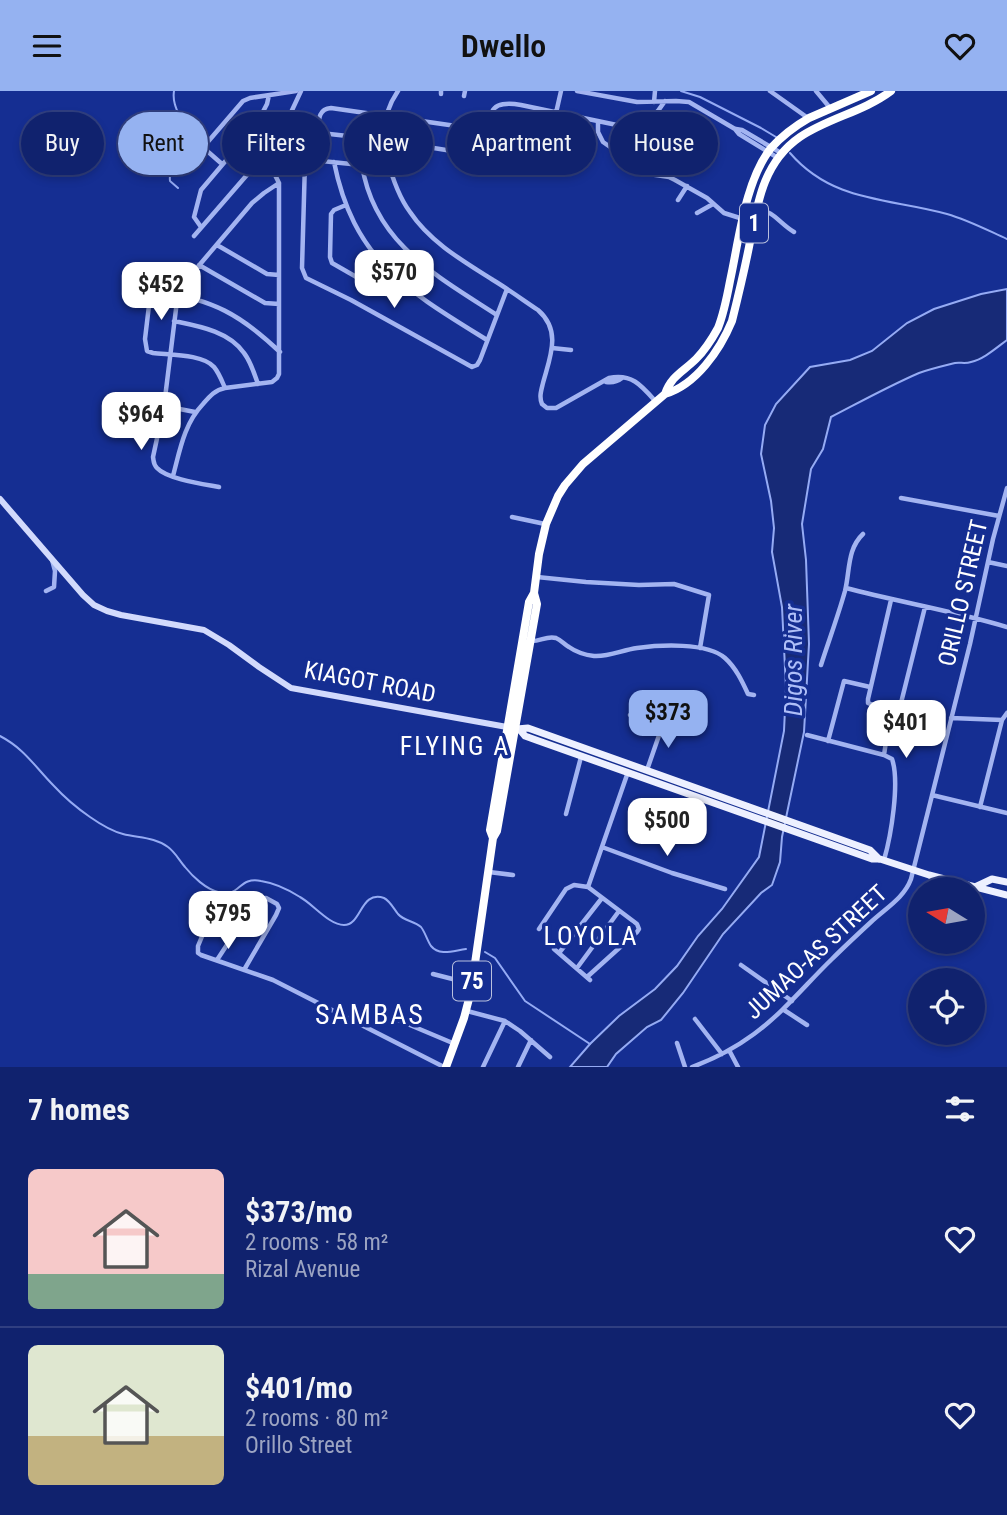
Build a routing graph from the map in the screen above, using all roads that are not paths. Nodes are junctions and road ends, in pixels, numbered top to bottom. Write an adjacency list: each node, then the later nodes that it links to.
1 (299, 91): 10 (street); 16 (street)
2 (398, 91): 19 (street)
3 (561, 91): 22 (street)
4 (577, 91): 12 (street)
5 (655, 91): 12 (street)
6 (771, 91): 23 (street)
7 (816, 91): 13 (street)
8 (872, 91): 13 (highway, 1)
9 (891, 91): 27 (highway, 1)
10 (269, 95): 14 (street); 15 (street)
11 (665, 101): 12 (street); 24 (street); 26 (street)
12 (654, 102)
13 (831, 109): 23 (highway, 1)
14 (233, 112)
15 (263, 112)
16 (291, 112)
17 (320, 112): 18 (street)
18 (356, 112)
19 (387, 112)
20 (493, 112): 21 (street)
21 (551, 112)
22 (556, 112)
23 (808, 118): 26 (highway, 1)
24 (598, 121): 36 (street)
25 (222, 125): 30 (street)
26 (770, 150): 27 (street); 42 (highway, 1)
27 (780, 155): 40 (highway, 1)
28 (334, 162): 29 (street); 39 (street); 55 (street)
29 (344, 163)
30 (222, 164): 43 (street)
31 (247, 175): 43 (street)
32 (276, 175): 35 (street)
33 (365, 175): 53 (street)
34 (393, 175): 50 (street)
35 (279, 183): 46 (street); 48 (street)
36 (687, 186): 37 (street); 38 (street)
37 (678, 200)
38 (713, 204): 41 (street); 42 (street)
39 (346, 205): 49 (street); 49 (street)
40 (757, 209): 44 (street); 62 (highway, 1)
41 (697, 213)
42 (743, 219): 62 (highway, 1)
43 (201, 227): 45 (street)
44 (794, 232)
45 (194, 236)
46 (217, 245): 47 (street); 48 (street)
47 (199, 265): 51 (street); 52 (street)
48 (279, 275): 52 (street)
49 (401, 283): 55 (street)
50 (507, 289): 53 (street); 56 (street)
51 (179, 294): 54 (street); 58 (street); 59 (street)
52 (279, 304): 58 (street)
53 (497, 315): 55 (street)
54 (174, 321): 59 (street); 60 (street)
55 (487, 340)
56 (552, 348): 57 (street); 63 (street)
57 (571, 350)
58 (280, 352): 60 (street)
59 (170, 355): 61 (street); 64 (street)
60 (258, 384): 61 (street)
61 (225, 388): 65 (street)
62 (665, 394): 63 (highway, 1)
63 (656, 402): 73 (highway, 1)
64 (164, 406): 65 (street); 66 (street)
65 (195, 412): 66 (street)
66 (173, 476): 67 (street)
67 (219, 488)
68 (1007, 488): 71 (street, ORILLO STREET)
69 (901, 498): 71 (street)
70 (0, 499): 75 (street, KIAGOT ROAD)
71 (999, 516): 76 (street, ORILLO STREET)
72 (512, 517): 73 (street)
73 (546, 524): 78 (highway, 1)
74 (863, 534): 79 (street)
75 (50, 556): 80 (street); 97 (street, KIAGOT ROAD)
76 (988, 562): 77 (street); 83 (street, ORILLO STREET)
77 (1007, 566)
78 (536, 577): 85 (highway, 1); 86 (street)
79 (846, 589): 81 (street); 87 (street)
80 (46, 591)
81 (891, 600): 82 (street); 88 (street)
82 (925, 607): 83 (street); 90 (street)
83 (977, 618): 84 (street); 93 (street, ORILLO STREET)
84 (1007, 627)
85 (527, 640): 86 (street); 97 (highway, 1)
86 (700, 648): 89 (street)
87 (821, 665)
88 (870, 687): 90 (street); 99 (street)
89 (754, 695)
90 (891, 709): 100 (street)
91 (1007, 713): 94 (street)
92 (629, 715): 95 (street)
93 (951, 718): 94 (street); 104 (street, ORILLO STREET)
94 (1002, 720): 105 (street)
95 (664, 721): 96 (street); 103 (street)
96 (700, 721)
97 (514, 729): 101 (main road); 102 (main road); 112 (highway, 75)
98 (807, 735): 99 (street)
99 (828, 741): 100 (street)
100 (884, 755): 110 (street)
101 (582, 756): 102 (main road); 107 (street)
102 (629, 769): 103 (main road); 108 (main road); 109 (street)
103 (647, 770): 108 (main road)
104 (932, 796): 105 (street); 111 (street, ORILLO STREET)
105 (980, 807): 106 (street)
106 (1007, 813)
107 (566, 814)
108 (761, 815): 110 (main road)
109 (602, 848): 117 (street); 118 (street)
110 (882, 860): 111 (main road)
111 (914, 870): 114 (main road); 133 (street, JUMAO-AS STREET)
112 (488, 871): 113 (street); 132 (highway, 75)
113 (513, 875)
114 (939, 877)
115 (985, 882): 116 (main road)
116 (1007, 882)
117 (588, 887): 121 (street); 125 (street)
118 (725, 889)
119 (985, 890): 120 (main road)
120 (1007, 895)
121 (602, 898): 122 (street); 129 (street)
122 (619, 911): 129 (street); 129 (street)
123 (249, 922): 130 (street)
124 (206, 927): 127 (street)
125 (539, 929)
126 (236, 931): 127 (street)
127 (217, 960): 130 (street)
128 (741, 965): 133 (street)
129 (577, 968)
130 (243, 969): 147 (street)
131 (433, 974): 132 (street)
132 (472, 984): 135 (highway, 75)
133 (792, 1001): 134 (street, JUMAO-AS STREET)
134 (784, 1010): 139 (street); 143 (street, JUMAO-AS STREET)
135 (466, 1011): 138 (street); 142 (highway, 75)
136 (695, 1019): 144 (street)
137 (398, 1020): 142 (street)
138 (505, 1021): 140 (street); 148 (street)
139 (807, 1025)
140 (531, 1040): 145 (street); 149 (street)
141 (677, 1043): 150 (street)
142 (455, 1044): 147 (highway, 75)
143 (729, 1050): 144 (street, JUMAO-AS STREET); 152 (street)
144 (722, 1054): 146 (street, JUMAO-AS STREET)
145 (550, 1057)
146 (706, 1065): 151 (street, JUMAO-AS STREET)
147 (445, 1067)
148 (483, 1067)
149 (517, 1067)
150 (685, 1067)
151 (692, 1067)
152 (738, 1067)

